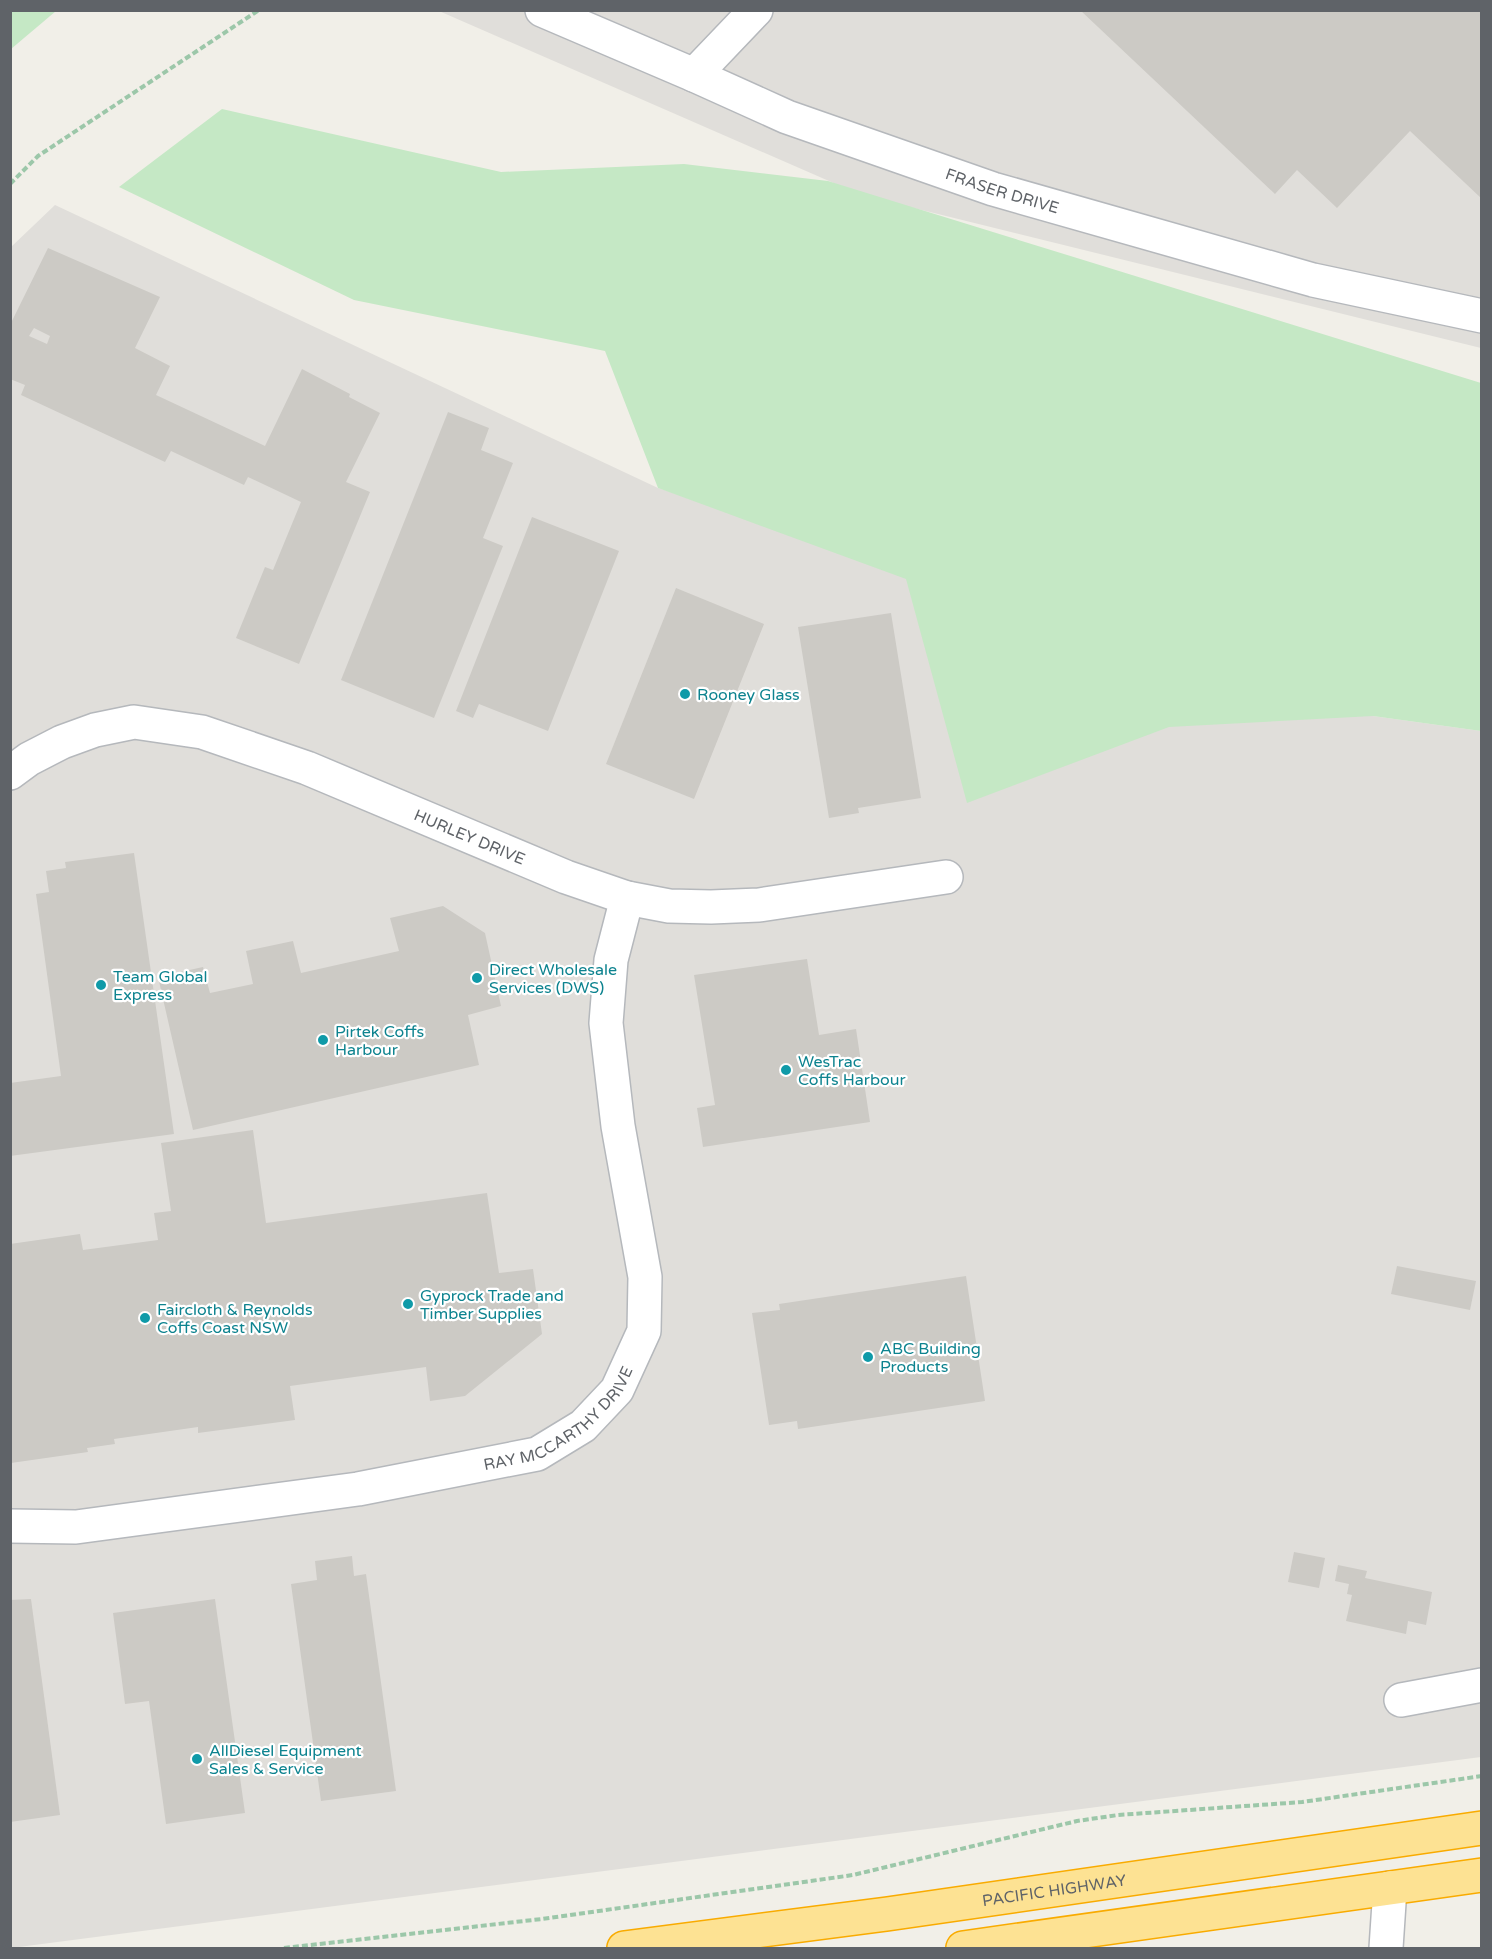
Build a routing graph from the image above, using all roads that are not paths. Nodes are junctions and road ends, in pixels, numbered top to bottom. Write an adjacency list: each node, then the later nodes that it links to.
1 (542, 10): 3 (street, FRASER DRIVE)
2 (756, 10): 3 (street)
3 (694, 75): 4 (street, FRASER DRIVE)
4 (1482, 316)
5 (10, 773): 7 (street, HURLEY DRIVE)
6 (946, 877): 7 (street, HURLEY DRIVE)
7 (627, 898): 8 (street, RAY MCCARTHY DRIVE)
8 (10, 1526)
9 (1482, 1686): 10 (street)
10 (1401, 1700)
11 (1482, 1828): 14 (highway, PACIFIC HIGHWAY)
12 (1482, 1875): 13 (highway)
13 (1390, 1888): 15 (highway); 16 (street)
14 (624, 1948)
15 (963, 1948)
16 (1386, 1948)

